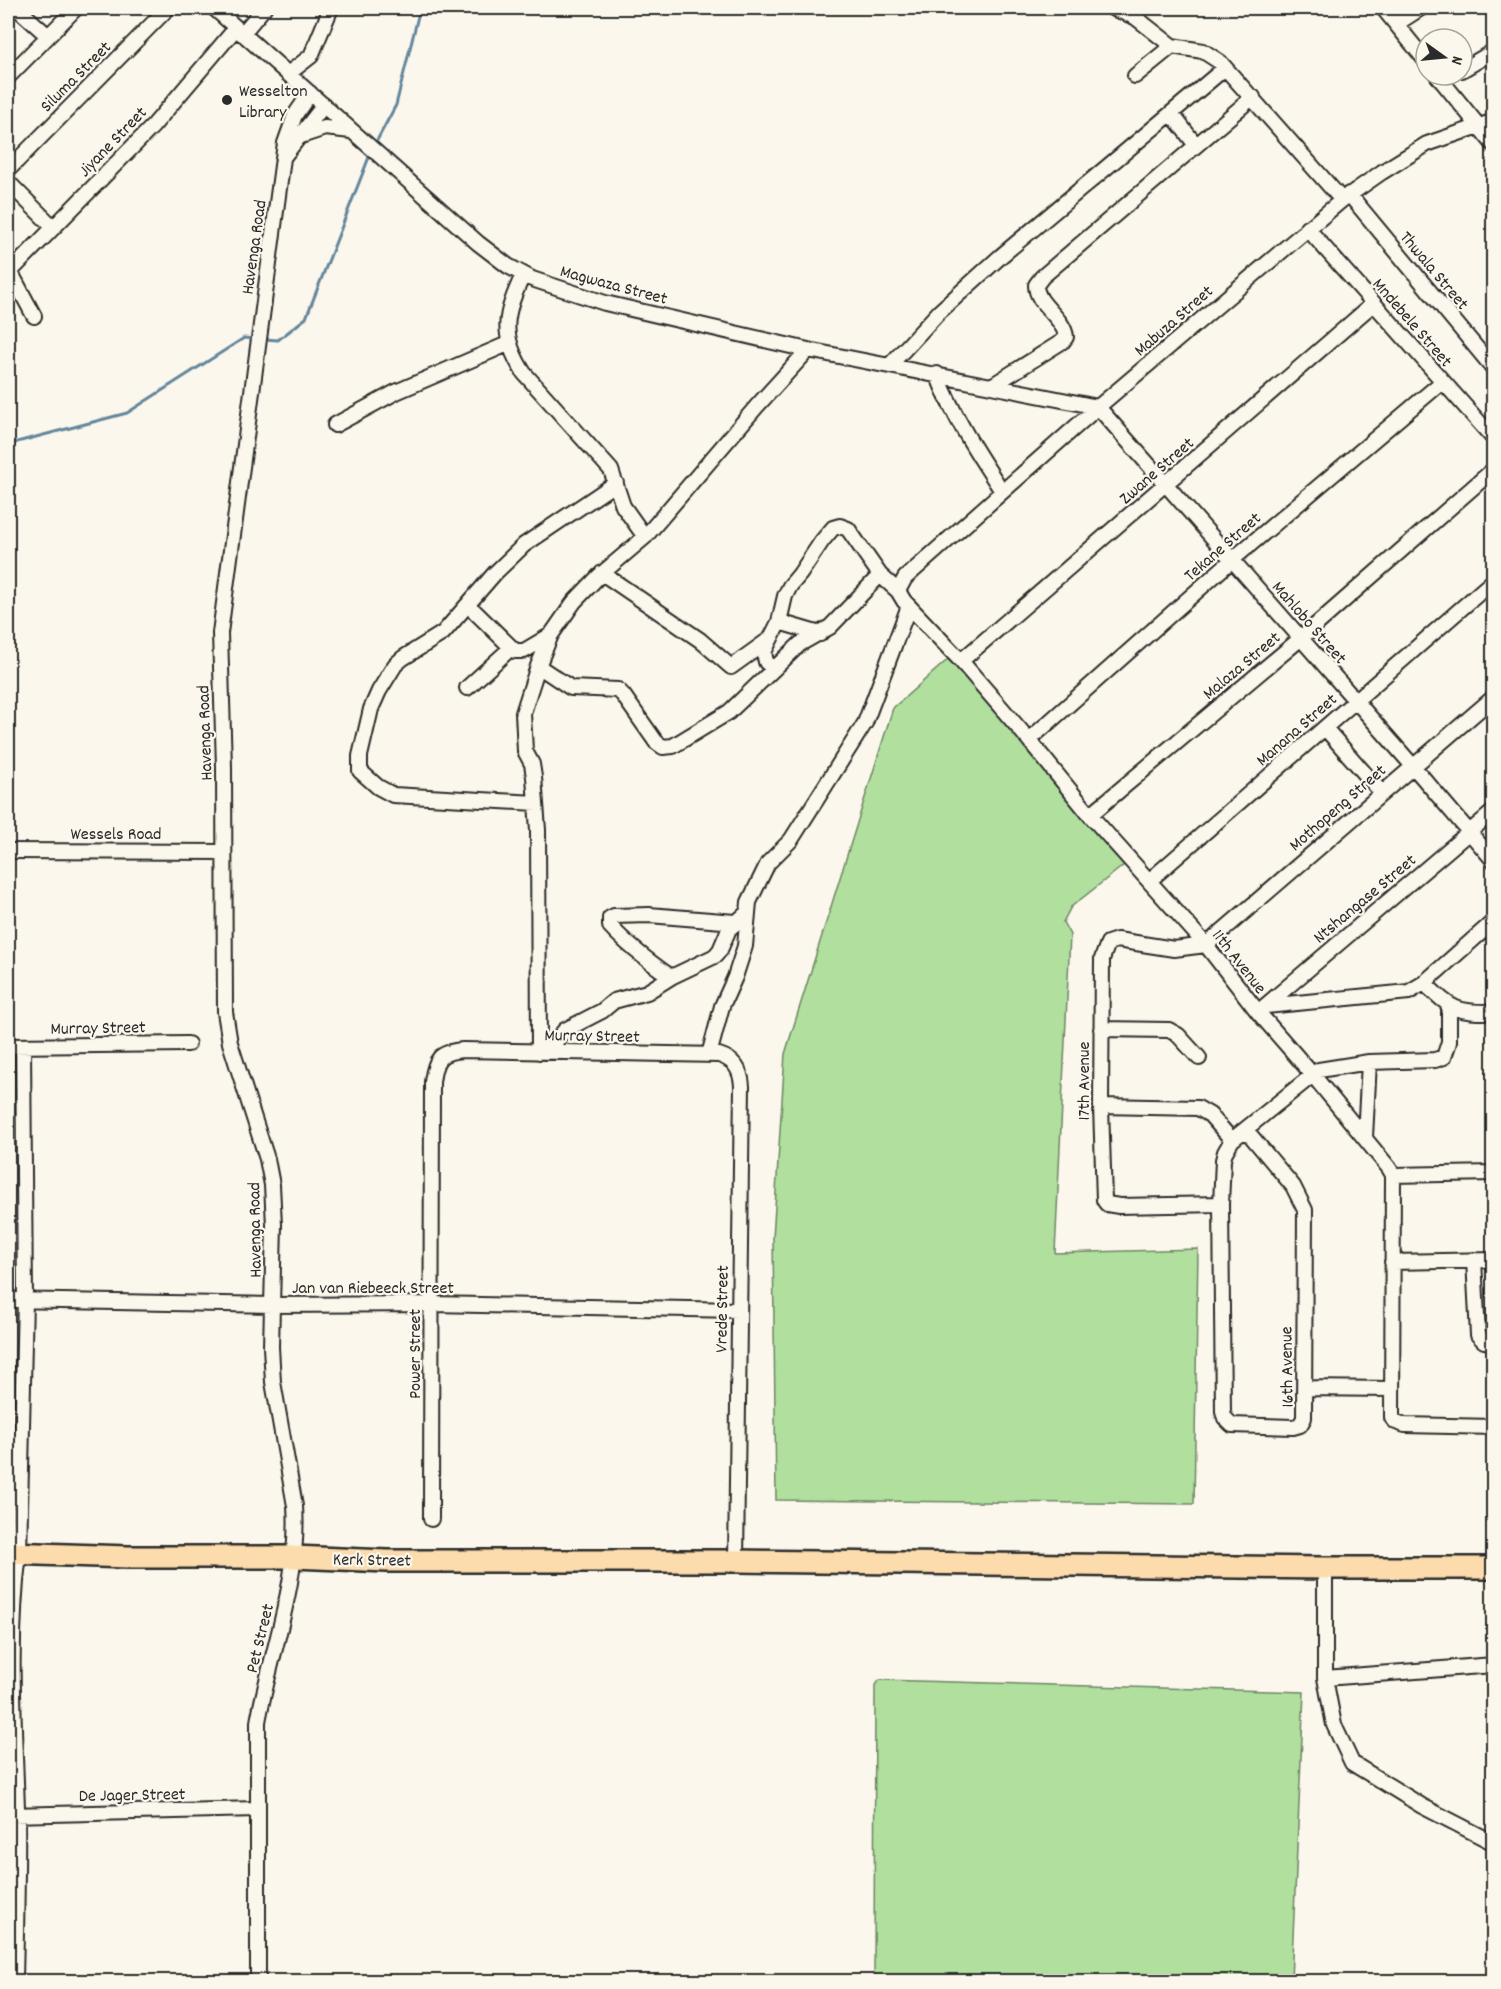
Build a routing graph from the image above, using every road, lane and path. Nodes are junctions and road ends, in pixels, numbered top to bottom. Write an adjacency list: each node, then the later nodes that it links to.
1 (17, 8): 12 (street)
2 (76, 8): 12 (street)
3 (168, 8): 33 (street, Siluma Street)
4 (214, 8): 11 (street, Magwaza Street)
5 (264, 8): 11 (street, Jiyane Street)
6 (331, 8): 18 (street)
7 (1112, 8): 13 (street)
8 (1383, 8): 10 (street)
9 (1421, 8): 10 (street)
10 (1396, 24): 14 (street)
11 (239, 31): 18 (street, Magwaza Street); 36 (street, Jiyane Street)
12 (48, 36): 20 (street)
13 (1172, 46): 17 (street, Thwala Street); 19 (street)
14 (1414, 46)
15 (1494, 51): 16 (street)
16 (1474, 63)
17 (1225, 68): 23 (street, Thwala Street); 25 (street)
18 (288, 74): 22 (street, Magwaza Street)
19 (1135, 76)
20 (8, 77)
21 (1452, 87): 27 (street)
22 (309, 93): 24 (street, Magwaza Street); 32 (street, Havenga Road)
23 (1252, 97): 30 (street); 35 (street, Thwala Street)
24 (324, 105): 28 (street, Magwaza Street); 29 (street, Havenga Road)
25 (1172, 114): 30 (street); 44 (street)
26 (1494, 121): 27 (street, Mabuza Street)
27 (1478, 126): 31 (street); 35 (street, Mabuza Street)
28 (356, 135): 29 (street); 39 (street, Magwaza Street)
29 (298, 137): 32 (street, Havenga Road)
30 (1196, 144): 48 (street)
31 (1494, 145)
32 (284, 157): 85 (street, Havenga Road)
33 (8, 170)
34 (8, 182): 36 (street)
35 (1345, 197): 37 (street, Mabuza Street); 45 (street, Thwala Street)
36 (52, 226): 38 (street, Jiyane Street)
37 (1307, 228): 40 (street, Mndebele Street); 49 (street, Mabuza Street)
38 (9, 273): 41 (street)
39 (523, 275): 42 (street); 43 (street, Magwaza Street)
40 (1373, 304): 47 (street, Mndebele Street); 54 (street, Zwane Street)
41 (34, 316)
42 (510, 343): 50 (street); 53 (street)
43 (808, 350): 44 (street, Magwaza Street); 56 (street)
44 (890, 365): 46 (street, Magwaza Street)
45 (1494, 369)
46 (937, 374): 48 (street, Magwaza Street); 55 (street)
47 (1442, 382): 51 (street, Mndebele Street); 57 (street, Tekane Street)
48 (993, 385): 49 (street, Magwaza Street)
49 (1098, 407): 54 (street, Mahlobo Street); 55 (street, Mabuza Street)
50 (335, 424)
51 (1494, 439)
52 (1494, 469): 68 (street, Malaza Street)
53 (616, 483): 56 (street); 62 (street)
54 (1167, 484): 57 (street, Mahlobo Street); 70 (street, Zwane Street)
55 (1002, 491): 61 (street, Mabuza Street)
56 (645, 537): 58 (street)
57 (1232, 560): 68 (street, Mahlobo Street); 77 (street, Tekane Street)
58 (602, 573): 65 (street); 67 (street)
59 (880, 575): 61 (street, 11th Avenue); 64 (street, 11th Avenue); 66 (street)
60 (1494, 580): 75 (street, Manana Street)
61 (899, 587): 63 (street, 11th Avenue)
62 (468, 605): 69 (street); 80 (street)
63 (909, 606): 70 (street, 11th Avenue); 88 (street)
64 (779, 622): 66 (street); 67 (street)
65 (551, 634): 69 (street); 71 (street)
66 (820, 634): 72 (street)
67 (770, 639): 72 (street)
68 (1300, 639): 75 (street, Mahlobo Street); 82 (street, Malaza Street)
69 (511, 648): 73 (street)
70 (961, 662): 77 (street, 11th Avenue)
71 (538, 666): 72 (street); 80 (street)
72 (774, 669)
73 (467, 688)
74 (1494, 697): 78 (street, Mothopeng Street)
75 (1356, 701): 76 (street, Manana Street); 78 (street, Mahlobo Street)
76 (1325, 728): 79 (street); 87 (street, Manana Street)
77 (1029, 741): 82 (street, 11th Avenue)
78 (1412, 765): 79 (street, Mothopeng Street); 83 (street, Mahlobo Street)
79 (1381, 792): 91 (street, Mothopeng Street)
80 (536, 803): 102 (street)
81 (1494, 811): 83 (street, Ntshangase Street)
82 (1090, 815): 87 (street, 11th Avenue)
83 (1469, 833): 86 (street, Mahlobo Street); 95 (street, Ntshangase Street)
84 (8, 851): 85 (street, Wessels Road)
85 (224, 852): 121 (street, Havenga Road)
86 (1494, 861)
87 (1149, 881): 91 (street, 11th Avenue)
88 (747, 913): 90 (street); 103 (street)
89 (1494, 921): 93 (street)
90 (735, 922): 92 (street); 92 (street)
91 (1206, 945): 95 (street, 11th Avenue); 97 (street, 17th Avenue)
92 (671, 977): 102 (street)
93 (1424, 983): 94 (street); 95 (street)
94 (1449, 1006): 96 (street); 106 (street)
95 (1262, 1009): 107 (street, 11th Avenue)
96 (1494, 1012)
97 (1101, 1029): 104 (street); 108 (street, 17th Avenue)
98 (188, 1044): 100 (street, Murray Street)
99 (8, 1046): 100 (street, Murray Street)
100 (23, 1046): 119 (street)
101 (450, 1051): 102 (street, Murray Street); 120 (street, Power Street)
102 (543, 1052): 103 (street, Murray Street)
103 (709, 1055): 105 (street, Murray Street)
104 (1199, 1058)
105 (732, 1061): 122 (street, Vrede Street)
106 (1369, 1062): 107 (street); 110 (street)
107 (1312, 1074): 109 (street); 110 (street, 11th Avenue)
108 (1101, 1106): 111 (street); 114 (street, 17th Avenue)
109 (1246, 1130): 111 (street); 124 (street, 16th Avenue)
110 (1365, 1137): 113 (street, 11th Avenue)
111 (1232, 1140): 114 (street, 16th Avenue)
112 (1494, 1173): 113 (street)
113 (1393, 1175): 117 (street)
114 (1221, 1204): 124 (street, 16th Avenue)
115 (1474, 1260): 116 (street); 117 (street); 123 (street)
116 (1494, 1260)
117 (1392, 1262): 125 (street)
118 (8, 1300): 119 (street, Jan van Riebeeck Street)
119 (25, 1300): 121 (street, Jan van Riebeeck Street); 128 (street)
120 (432, 1304): 121 (street, Jan van Riebeeck Street); 122 (street, Jan van Riebeeck Street); 127 (street, Power Street)
121 (272, 1305): 129 (street, Pet Street)
122 (738, 1310): 130 (street, Vrede Street)
123 (1494, 1344)
124 (1304, 1388): 125 (street)
125 (1391, 1389): 126 (street)
126 (1494, 1427)
127 (431, 1519)
128 (13, 1553): 129 (highway, Kerk Street); 136 (street)
129 (294, 1557): 130 (highway, Kerk Street); 135 (street, Pet Street)
130 (736, 1560): 131 (highway, Kerk Street)
131 (1324, 1568): 132 (highway, Kerk Street); 134 (street)
132 (1494, 1568)
133 (1494, 1665): 134 (street)
134 (1325, 1678): 137 (street)
135 (258, 1809): 136 (street, De Jager Street); 139 (street, Pet Street)
136 (12, 1815): 138 (street)
137 (1494, 1843)
138 (15, 1982)
139 (258, 1982)

